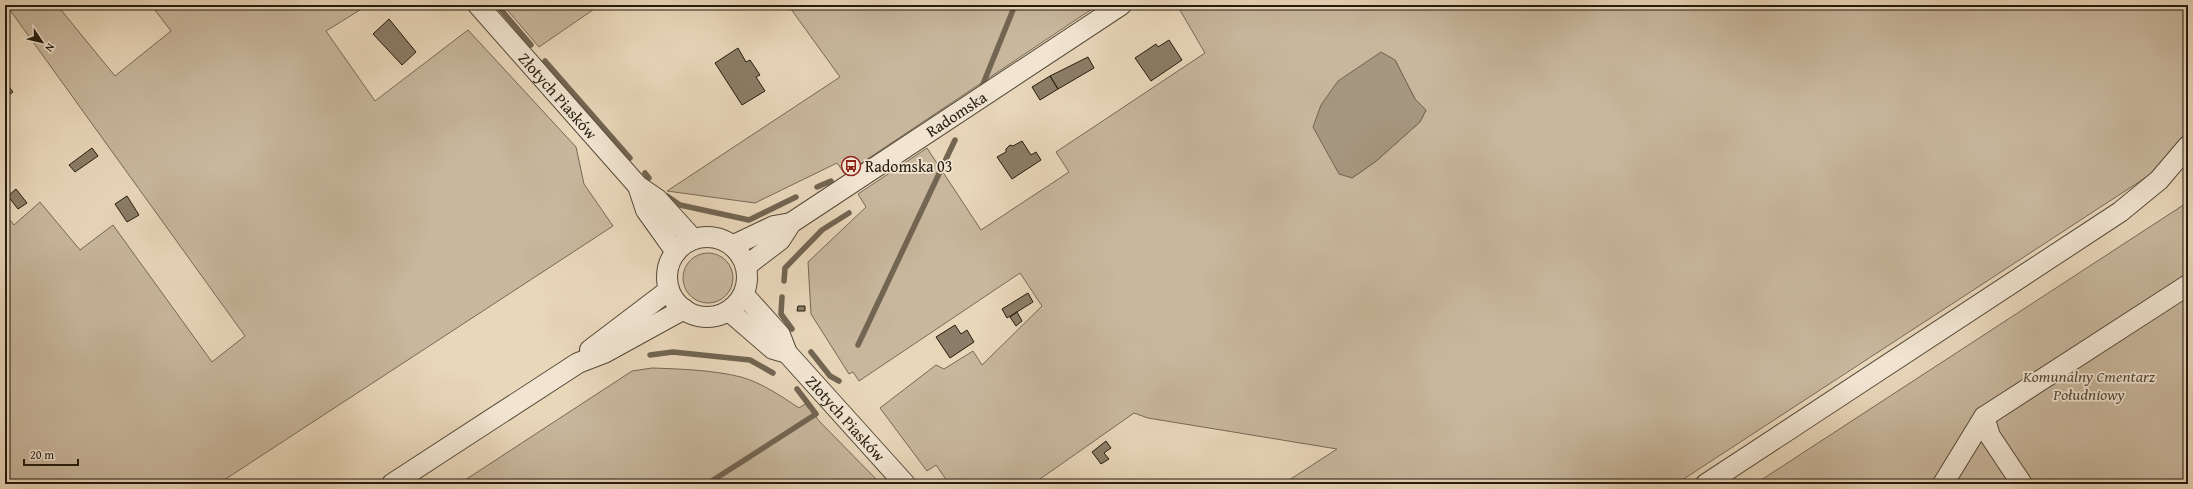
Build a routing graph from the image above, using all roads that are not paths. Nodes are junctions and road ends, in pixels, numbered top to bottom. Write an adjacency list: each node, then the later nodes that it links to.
1 (478, 5): 4 (street, Złotych Piasków)
2 (1121, 5): 5 (street, Radomska)
3 (2188, 146): 20 (street)
4 (638, 186): 6 (street, Złotych Piasków); 8 (street, Złotych Piasków)
5 (791, 224): 7 (street, Radomska); 9 (street, Radomska)
6 (693, 239): 7 (street); 8 (street)
7 (734, 245): 9 (street)
8 (676, 252): 11 (street)
9 (746, 266): 12 (street)
10 (2188, 285): 17 (street)
11 (669, 290): 13 (street); 16 (street)
12 (744, 295): 14 (street); 15 (street, Złotych Piasków)
13 (684, 309): 14 (street); 16 (street)
14 (729, 311): 15 (street, Złotych Piasków)
15 (786, 353): 19 (street, Złotych Piasków)
16 (578, 363): 18 (street)
17 (1984, 417): 21 (street); 22 (street)
18 (392, 484)
19 (905, 484)
20 (1706, 484)
21 (1943, 484)
22 (2022, 484)

